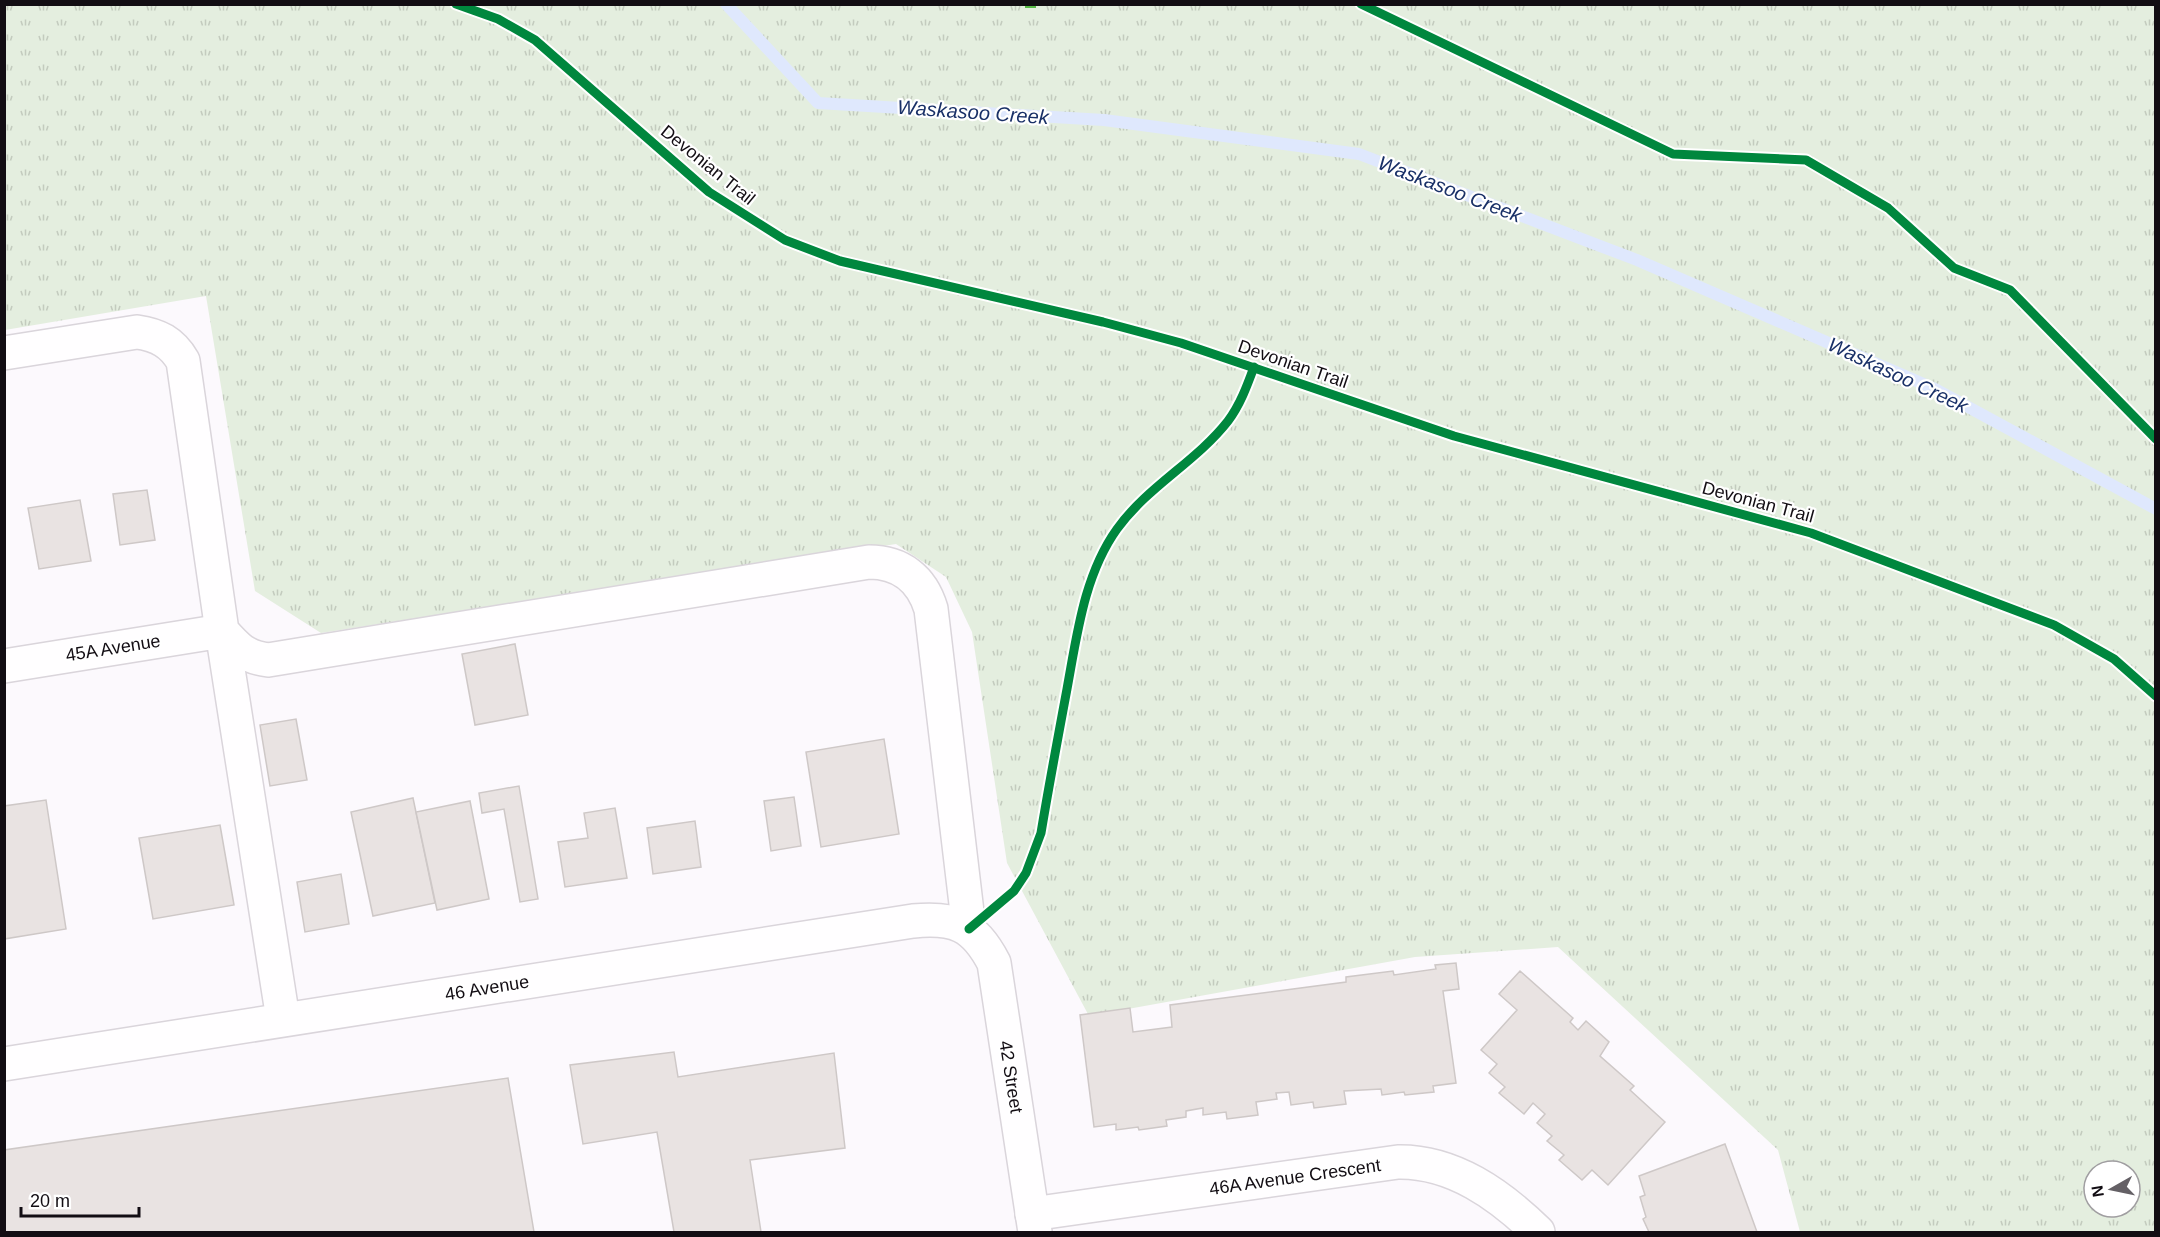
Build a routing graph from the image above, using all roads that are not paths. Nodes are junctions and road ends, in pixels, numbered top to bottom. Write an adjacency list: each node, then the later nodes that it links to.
1 (4, 353): 2 (street)
2 (222, 631): 3 (street, 45A Avenue); 4 (street); 5 (street)
3 (4, 666)
4 (969, 929): 5 (street, 46 Avenue); 7 (street, 42 Street)
5 (283, 1019): 6 (street, 46 Avenue)
6 (4, 1064)
7 (1034, 1223): 8 (street, 46A Avenue Crescent)
8 (1538, 1233)

